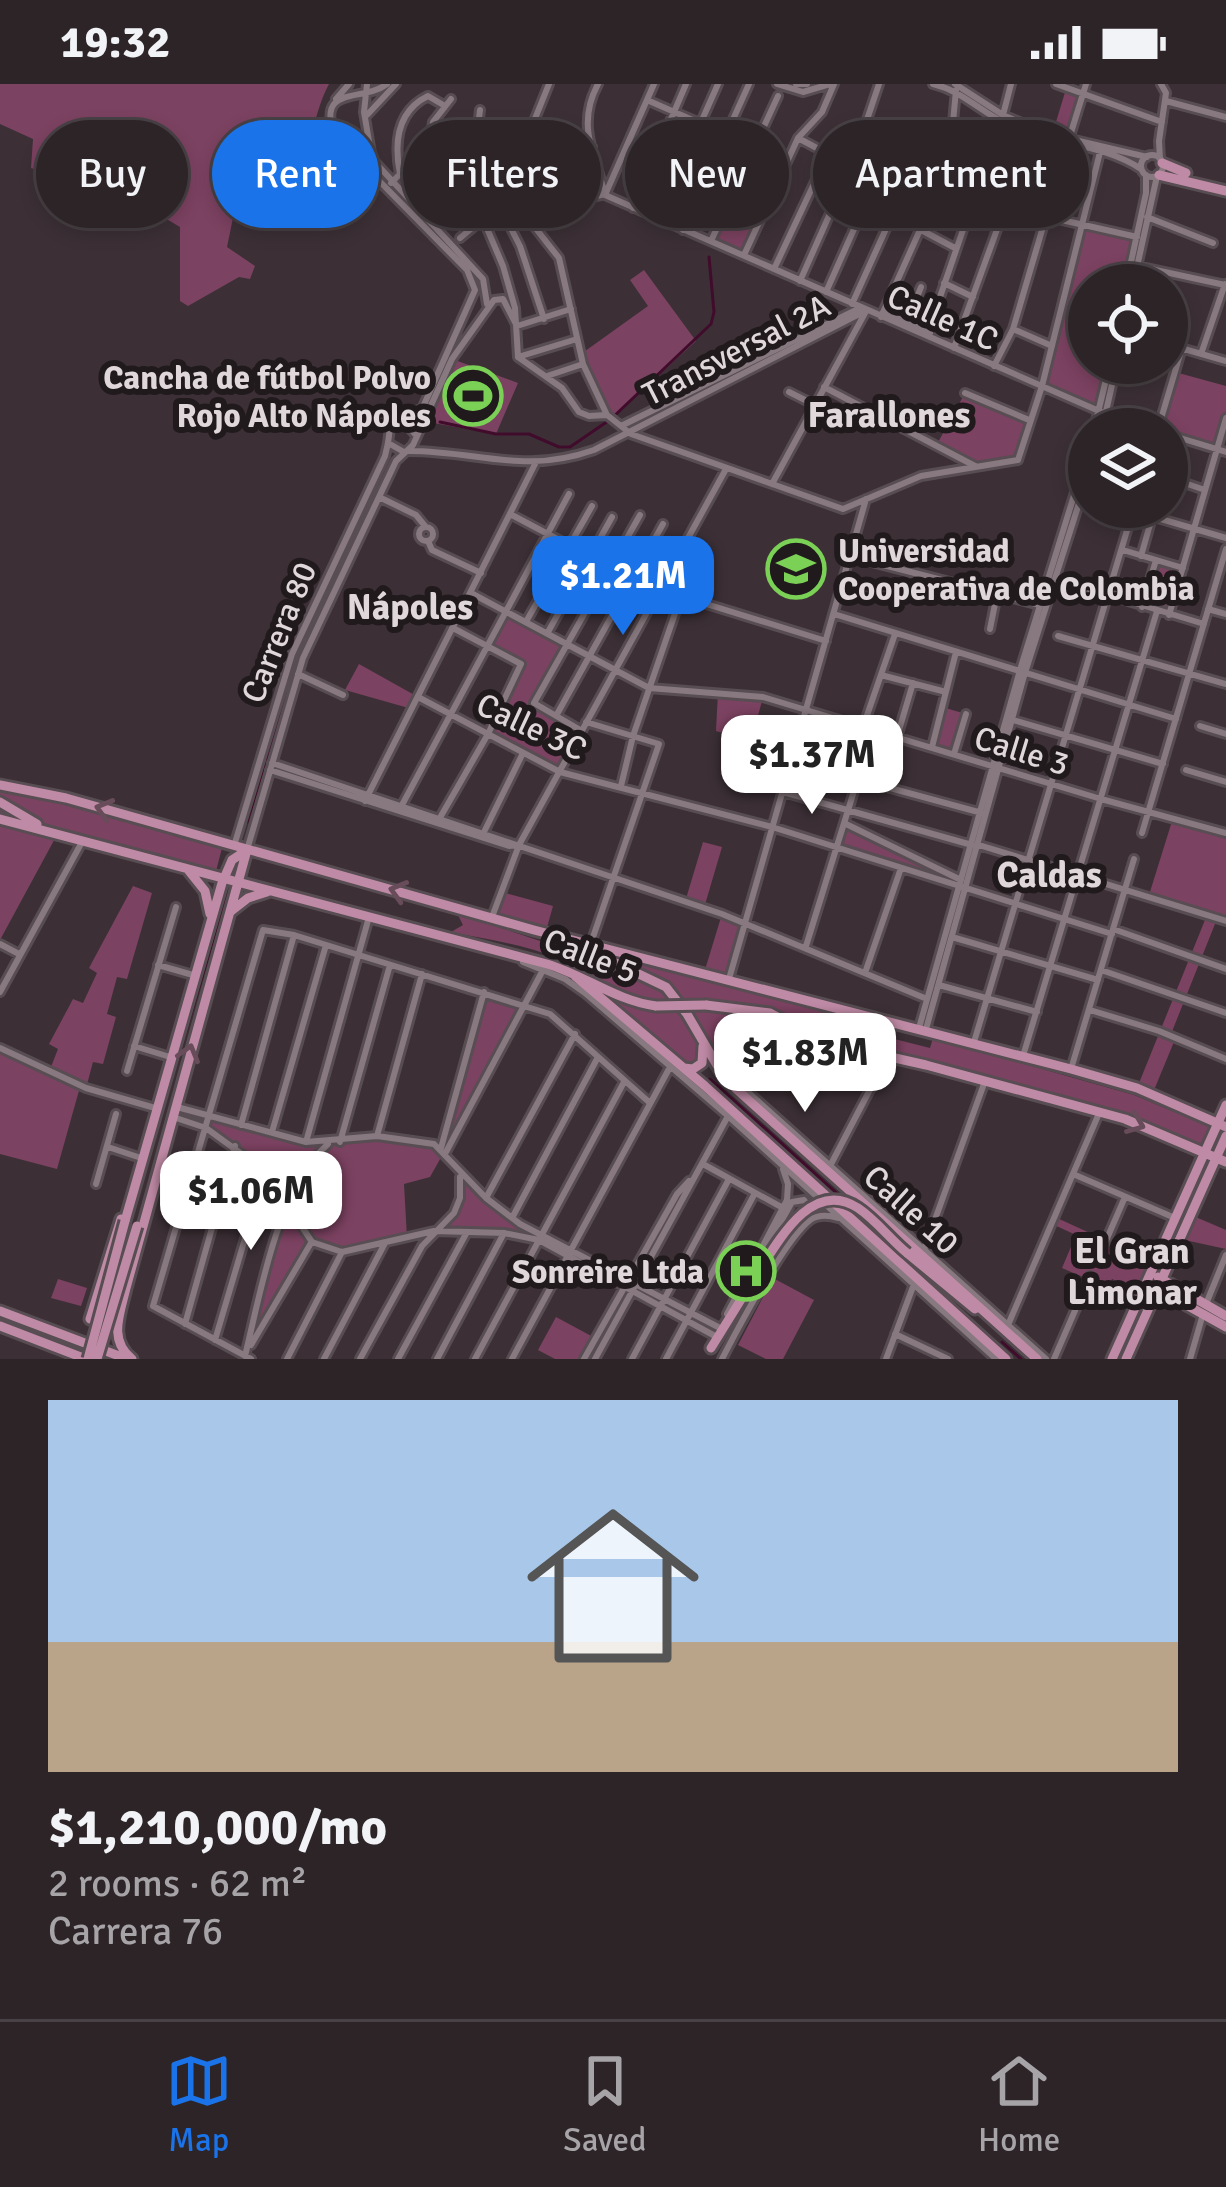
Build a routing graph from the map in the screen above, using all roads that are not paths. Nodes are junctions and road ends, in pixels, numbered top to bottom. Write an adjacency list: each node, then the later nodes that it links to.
1 (349, 84): 26 (street)
2 (392, 84): 21 (street); 30 (street)
3 (549, 84): 36 (street)
4 (598, 84): 37 (street)
5 (654, 84): 25 (street)
6 (686, 84): 28 (street)
7 (718, 84): 40 (street)
8 (749, 84): 41 (street)
9 (778, 84): 12 (street)
10 (796, 84): 11 (street)
11 (807, 84)
12 (832, 84): 50 (street)
13 (879, 84): 43 (street)
14 (933, 84): 20 (street)
15 (1011, 84): 31 (street)
16 (1056, 84): 23 (street)
17 (1086, 84): 23 (street)
18 (1161, 84): 24 (street)
19 (1171, 84): 24 (street)
20 (957, 86): 31 (street); 44 (street)
21 (366, 88): 26 (street); 30 (street)
22 (778, 95): 42 (street)
23 (1082, 95): 47 (street); 48 (street)
24 (1166, 96): 29 (street); 48 (street)
25 (647, 100): 28 (street); 68 (street)
26 (334, 102): 32 (street)
27 (480, 110): 35 (street)
28 (674, 111): 38 (street); 39 (street)
29 (1226, 117)
30 (365, 118)
31 (1002, 118): 45 (street); 46 (street)
32 (332, 120)
33 (405, 120): 34 (street)
34 (434, 120)
35 (479, 120)
36 (535, 120)
37 (585, 120)
38 (670, 120)
39 (696, 120)
40 (702, 120)
41 (733, 120)
42 (766, 120)
43 (866, 120)
44 (954, 120)
45 (1006, 120)
46 (1008, 120)
47 (1075, 120)
48 (1162, 122): 51 (street)
49 (403, 124): 63 (street)
50 (798, 138): 52 (street); 57 (street)
51 (1159, 141): 56 (street); 59 (street)
52 (813, 146)
53 (1089, 146): 56 (street)
54 (1089, 149): 55 (street)
55 (1100, 152): 60 (street); 66 (street)
56 (1148, 156): 59 (street); 60 (street)
57 (789, 160)
58 (379, 167): 63 (street)
59 (1160, 168): 60 (street); 65 (main road); 71 (street)
60 (1143, 172): 90 (street)
61 (379, 177): 132 (street, Carrera 80)
62 (601, 180): 68 (street)
63 (392, 183): 107 (street)
64 (813, 184): 97 (street)
65 (1226, 189)
66 (1089, 192)
67 (601, 193): 68 (street, Calle 1C)
68 (605, 195): 69 (street); 70 (street, Calle 1C)
69 (601, 196)
70 (625, 204)
71 (1148, 218): 92 (street); 96 (street)
72 (1089, 226): 90 (street)
73 (472, 228): 89 (street)
74 (487, 228): 111 (street)
75 (511, 228): 109 (street)
76 (537, 228): 106 (street)
77 (678, 228): 88 (street, Calle 1C)
78 (717, 228): 91 (street)
79 (757, 228): 94 (street)
80 (823, 228): 99 (street)
81 (854, 228): 103 (street)
82 (890, 228): 105 (street)
83 (962, 228): 93 (street)
84 (998, 228): 104 (street)
85 (1041, 228): 112 (street)
86 (1079, 228): 116 (street)
87 (920, 229): 93 (street); 108 (street)
88 (683, 230): 91 (street, Calle 1C)
89 (460, 238)
90 (1137, 238): 95 (street)
91 (711, 241): 94 (street, Calle 1C)
92 (1213, 244)
93 (955, 248): 100 (street)
94 (744, 256): 97 (street, Calle 1C)
95 (1133, 264)
96 (1137, 264)
97 (774, 269): 99 (street, Calle 1C)
98 (1188, 276): 101 (street)
99 (800, 280): 103 (street, Calle 1C)
100 (944, 283): 104 (street); 113 (street)
101 (1226, 284): 118 (street)
102 (921, 287): 110 (street)
103 (826, 292): 105 (street, Calle 1C)
104 (974, 298): 115 (street)
105 (860, 307): 108 (street, Calle 1C); 125 (street); 133 (street, Transversal 2A)
106 (571, 310): 109 (street); 114 (street)
107 (485, 312): 111 (street); 134 (street, Carrera 80)
108 (882, 314): 110 (street); 115 (street, Calle 1C)
109 (544, 319): 111 (street)
110 (907, 322): 113 (street)
111 (517, 326): 119 (street)
112 (1013, 329): 116 (street); 122 (street)
113 (928, 332): 115 (street)
114 (578, 339): 119 (street); 121 (street)
115 (955, 346): 122 (street, Calle 1C)
116 (1052, 346): 124 (street)
117 (1188, 350): 118 (street)
118 (1201, 354): 120 (street)
119 (518, 358): 123 (street)
120 (1226, 361)
121 (583, 364): 123 (street); 133 (street)
122 (994, 366): 124 (street, Calle 1C)
123 (547, 376): 133 (street)
124 (1042, 386): 129 (street, Calle 1C); 131 (street)
125 (824, 387): 128 (street); 141 (street)
126 (789, 392): 128 (street)
127 (965, 393): 131 (street)
128 (815, 405): 143 (street)
129 (1088, 408)
130 (1226, 418): 137 (street)
131 (1030, 420): 141 (street)
132 (401, 423): 134 (street); 136 (street, Carrera 80)
133 (617, 423): 140 (street, Transversal 2A); 142 (street)
134 (416, 436): 138 (street, Carrera 80); 139 (street)
135 (1188, 440): 137 (street)
136 (388, 443): 138 (street); 266 (street, Carrera 80)
137 (1222, 450): 145 (street)
138 (406, 451): 139 (street); 147 (street, Carrera 80)
139 (430, 451): 140 (street)
140 (535, 464): 150 (street)
141 (975, 466): 148 (street)
142 (727, 468): 143 (street); 177 (street)
143 (772, 484): 148 (street)
144 (1188, 484): 145 (street)
145 (1205, 490): 159 (street)
146 (569, 494): 160 (street)
147 (379, 497): 172 (street); 207 (street, Carrera 80)
148 (866, 499): 167 (street)
149 (592, 506): 162 (street)
150 (511, 514): 160 (street); 172 (street)
151 (640, 514): 170 (street)
152 (612, 517): 165 (street)
153 (663, 524): 174 (street)
154 (1188, 526): 159 (street)
155 (1070, 528): 182 (street)
156 (1072, 528): 175 (street)
157 (1128, 528): 164 (street)
158 (1149, 528): 166 (street)
159 (1194, 528): 161 (street); 171 (street)
160 (548, 533): 162 (street); 184 (street)
161 (1226, 538)
162 (570, 544): 165 (street); 169 (street)
163 (1226, 549): 185 (street)
164 (1121, 550): 166 (street); 181 (street)
165 (590, 555): 170 (street); 173 (street)
166 (1141, 556): 168 (street)
167 (852, 557): 179 (street); 187 (street)
168 (1156, 560): 171 (street); 183 (street)
169 (559, 564): 173 (street); 190 (street)
170 (611, 567): 174 (street); 176 (street)
171 (1183, 568): 189 (street)
172 (481, 573): 178 (street)
173 (579, 575): 176 (street); 194 (street)
174 (632, 578): 177 (street); 202 (street)
175 (1056, 579): 181 (street); 205 (street)
176 (600, 587): 198 (street)
177 (658, 590): 180 (street); 204 (street)
178 (471, 593): 184 (street, Calle 3); 192 (street)
179 (997, 594): 182 (street); 193 (street)
180 (681, 596): 197 (street); 211 (street)
181 (1108, 596): 183 (street); 200 (street)
182 (1041, 605): 205 (street)
183 (1142, 607): 186 (street)
184 (506, 609): 190 (street, Calle 3); 199 (street)
185 (1208, 609): 188 (street); 191 (street)
186 (1157, 611): 189 (street); 203 (street)
187 (834, 614): 195 (street); 197 (street)
188 (1226, 614)
189 (1169, 615): 191 (street)
190 (527, 620): 194 (street, Calle 3)
191 (1204, 625): 206 (street)
192 (453, 628): 199 (street); 215 (street)
193 (990, 629)
194 (548, 632): 198 (street, Calle 3)
195 (895, 634): 201 (street); 208 (street)
196 (1058, 636): 200 (street)
197 (826, 641): 217 (street)
198 (568, 643): 202 (street, Calle 3); 220 (street, Calle 3C)
199 (484, 646): 218 (street); 226 (street)
200 (1093, 646): 203 (street); 212 (street)
201 (956, 651): 205 (street); 213 (street)
202 (589, 656): 204 (street, Calle 3); 220 (street)
203 (1142, 661): 206 (street); 216 (street)
204 (615, 670): 211 (street, Calle 3); 224 (street)
205 (1023, 671): 212 (street); 222 (street); 238 (street)
206 (1190, 672): 210 (street); 221 (street)
207 (298, 674): 214 (street); 237 (street, Carrera 80)
208 (881, 675): 209 (street); 225 (street)
209 (913, 683): 213 (street); 230 (street)
210 (1226, 684)
211 (649, 688): 217 (street, Calle 3); 229 (street)
212 (1080, 688): 216 (street); 228 (street)
213 (946, 692): 231 (street)
214 (343, 695)
215 (418, 698): 218 (street, Calle 3C); 248 (street)
216 (1129, 704): 221 (street); 232 (street)
217 (806, 710): 225 (street, Calle 3); 235 (street)
218 (449, 714): 226 (street, Calle 3C); 251 (street)
219 (966, 714): 234 (street)
220 (556, 716): 224 (street, Calle 3C)
221 (1176, 719): 236 (street)
222 (1013, 720): 228 (street); 238 (street)
223 (1200, 726): 227 (street)
224 (584, 727): 229 (street, Calle 3C); 240 (street)
225 (863, 727): 230 (street, Calle 3)
226 (488, 734): 233 (street, Calle 3C); 255 (street)
227 (1226, 734)
228 (1066, 735): 232 (street); 243 (street)
229 (633, 736): 245 (street); 246 (street, Calle 3C)
230 (897, 737): 231 (street, Calle 3)
231 (932, 747): 234 (street, Calle 3)
232 (1116, 749): 236 (street); 249 (street)
233 (523, 752): 240 (street, Calle 3C); 260 (street)
234 (955, 754): 238 (street, Calle 3)
235 (791, 761): 241 (street); 247 (street)
236 (1163, 764): 253 (street)
237 (270, 767): 248 (street); 268 (street, Carrera 80)
238 (998, 767): 243 (street, Calle 3); 254 (street); 265 (street)
239 (1186, 770): 242 (street)
240 (560, 772): 245 (street, Calle 3C); 264 (street)
241 (858, 778): 252 (street); 254 (street)
242 (1226, 782)
243 (1052, 783): 249 (street, Calle 3); 270 (street)
244 (0, 784): 266 (main road, Calle 5, one-way to 244)
245 (621, 786): 246 (street, Calle 3C)
246 (643, 791): 258 (street, Calle 3C); 275 (street)
247 (783, 792): 252 (street); 258 (street)
248 (367, 798): 251 (street); 264 (street)
249 (1101, 799): 253 (street, Calle 3); 273 (street)
250 (0, 802): 259 (main road)
251 (402, 805): 255 (street)
252 (850, 809): 257 (street); 265 (street)
253 (1149, 812): 261 (street); 262 (street, Calle 3)
254 (982, 813): 265 (street)
255 (440, 818): 260 (street)
256 (0, 819): 259 (main road, Calle 5)
257 (846, 824): 267 (street); 277 (street, Calle 3C)
258 (772, 827): 267 (street, Calle 3C); 288 (street)
259 (46, 829): 263 (main road, Calle 5)
260 (484, 832): 264 (street)
261 (1142, 832)
262 (1226, 832)
263 (84, 839): 271 (main road, Calle 5); 299 (street)
264 (519, 845): 275 (street); 284 (street)
265 (976, 845): 270 (street); 277 (street)
266 (234, 846): 268 (main road, Calle 5)
267 (839, 847): 272 (street, Calle 3C); 296 (street)
268 (247, 850): 274 (main road, Carrera 80); 276 (main road, Carrera 80); 284 (main road, Calle 5, one-way to 268)
269 (1134, 859): 278 (street)
270 (1029, 860): 273 (street); 280 (street)
271 (185, 867): 274 (main road, Calle 5); 285 (main road)
272 (901, 868): 277 (street, Calle 3C); 308 (street)
273 (1078, 874): 278 (street); 286 (street)
274 (224, 878): 276 (main road, Calle 5); 285 (main road, Carrera 80)
275 (613, 878): 288 (street); 293 (street)
276 (238, 881): 279 (main road, Calle 5); 282 (main road, Carrera 80)
277 (962, 886): 280 (street, Calle 3C); 292 (street); 317 (street)
278 (1125, 888): 287 (street); 290 (street)
279 (274, 891): 282 (main road); 283 (main road, Calle 5)
280 (1015, 905): 286 (street, Calle 3C); 298 (street)
281 (176, 907): 301 (street)
282 (227, 916): 285 (main road); 344 (main road, Carrera 80, one-way to 282)
283 (369, 917): 297 (main road, Calle 5); 300 (street)
284 (493, 917): 289 (main road, Calle 5)
285 (210, 919): 310 (main road, Carrera 80)
286 (1064, 920): 290 (street, Calle 3C); 303 (street)
287 (1226, 921)
288 (746, 922): 296 (street); 311 (street)
289 (534, 930): 293 (main road, Calle 5); 324 (main road, Calle 10)
290 (1112, 932): 306 (street); 307 (street, Calle 3C)
291 (294, 935): 295 (street); 349 (street); 351 (street)
292 (952, 937): 298 (street); 313 (street)
293 (591, 943): 311 (main road, Calle 5)
294 (0, 944): 299 (street)
295 (326, 946): 300 (street); 358 (street)
296 (805, 947): 308 (street)
297 (487, 949): 304 (street, Calle 10); 305 (main road, Calle 5)
298 (1001, 951): 303 (street); 316 (street)
299 (20, 954): 314 (street)
300 (358, 955): 302 (street); 360 (street)
301 (158, 965): 310 (street); 327 (street)
302 (390, 965): 309 (street); 361 (street)
303 (1051, 965): 312 (street); 320 (street)
304 (543, 969): 318 (street); 334 (street, Calle 10)
305 (565, 970): 325 (main road, Calle 5, bridge); 334 (main road, Calle 10)
306 (1102, 970): 312 (street); 321 (street)
307 (1226, 970)
308 (865, 973): 317 (street)
309 (422, 974): 315 (street); 359 (street)
310 (193, 975): 332 (main road, Carrera 80)
311 (729, 979): 322 (main road, Calle 5)
312 (1098, 980): 319 (street)
313 (939, 985): 316 (street); 322 (street)
314 (0, 992)
315 (484, 992): 318 (street); 352 (street)
316 (987, 998): 320 (street); 326 (street)
317 (927, 999): 322 (street)
318 (527, 1004): 323 (street); 357 (street)
319 (1090, 1010): 333 (street); 335 (street)
320 (1037, 1012): 331 (street)
321 (1226, 1013)
322 (922, 1028): 326 (main road, Calle 5)
323 (575, 1034): 330 (street); 381 (street)
324 (701, 1041): 334 (main road); 337 (main road, Calle 10)
325 (824, 1042): 329 (main road, Calle 5); 340 (street)
326 (974, 1042): 331 (main road, Calle 5)
327 (134, 1046): 332 (street); 336 (street)
328 (0, 1048): 345 (street)
329 (888, 1055): 339 (main road, Calle 5); 371 (street)
330 (599, 1056): 338 (street); 384 (street)
331 (1023, 1056): 335 (main road, Calle 5)
332 (170, 1057): 345 (main road, Carrera 80)
333 (1226, 1059)
334 (672, 1065): 341 (main road, Calle 10); 342 (street); 348 (street, Calle 10)
335 (1071, 1070): 355 (main road, Calle 5)
336 (127, 1071)
337 (720, 1073): 340 (main road, Calle 10); 341 (main road)
338 (625, 1081): 342 (street); 394 (street)
339 (985, 1082): 346 (main road, Calle 5); 400 (street)
340 (735, 1084): 356 (main road, Calle 10)
341 (704, 1086): 354 (main road, Calle 10)
342 (650, 1103): 402 (street)
343 (1226, 1105): 355 (main road)
344 (174, 1106): 349 (street); 350 (main road, Carrera 80)
345 (155, 1108): 368 (main road, Carrera 80)
346 (1100, 1112): 367 (main road, Calle 5, one-way to 367); 374 (street)
347 (116, 1114): 364 (street)
348 (728, 1116): 354 (street, Calle 10); 370 (street)
349 (209, 1117): 351 (street); 353 (street)
350 (170, 1121): 353 (street); 379 (main road, Carrera 80)
351 (241, 1125): 358 (street)
352 (446, 1127): 357 (street); 366 (street)
353 (206, 1128): 363 (street); 415 (street)
354 (747, 1129): 365 (street, Calle 10); 398 (main road, Calle 10)
355 (1223, 1129): 367 (main road); 369 (main road)
356 (784, 1130): 371 (street, Calle 10); 387 (main road, Calle 10)
357 (457, 1131): 366 (street)
358 (272, 1133): 360 (street)
359 (377, 1136): 361 (street); 366 (street)
360 (306, 1142): 362 (street)
361 (340, 1142): 362 (street)
362 (329, 1143): 382 (street)
363 (235, 1146): 372 (street); 415 (street)
364 (108, 1147): 368 (street); 376 (street)
365 (764, 1149): 383 (street); 386 (street, Calle 10)
366 (444, 1150): 373 (street)
367 (1204, 1153): 369 (main road, Calle 5); 385 (main road)
368 (141, 1158): 377 (main road, Carrera 80)
369 (1221, 1160): 407 (main road)
370 (703, 1164): 375 (street); 408 (street)
371 (830, 1166): 387 (street, Calle 10)
372 (265, 1171): 382 (street); 424 (street)
373 (459, 1173): 381 (street); 390 (street)
374 (1073, 1174): 380 (street); 416 (street)
375 (729, 1179): 378 (street); 409 (street)
376 (96, 1184)
377 (132, 1191): 414 (main road, Carrera 80); 429 (main road, Carrera 80, bridge)
378 (755, 1193): 383 (street); 412 (street)
379 (148, 1197): 418 (main road, Carrera 80); 429 (main road, Carrera 80, bridge)
380 (1125, 1197): 385 (street); 397 (street)
381 (486, 1198): 384 (street)
382 (289, 1203): 395 (street); 427 (street)
383 (783, 1208): 399 (street)
384 (512, 1218): 388 (street)
385 (1175, 1218): 405 (main road)
386 (845, 1222): 389 (street); 398 (street, Calle 10)
387 (889, 1222): 400 (street, Calle 10); 416 (main road, Calle 10)
388 (520, 1224): 393 (street); 394 (street)
389 (802, 1228): 399 (street); 443 (street)
390 (434, 1231): 391 (street); 396 (street); 433 (street)
391 (467, 1232): 392 (street); 426 (street)
392 (504, 1233): 393 (street); 435 (street)
393 (515, 1234): 394 (street)
394 (541, 1237): 402 (street); 436 (street)
395 (312, 1241): 401 (street); 427 (street)
396 (386, 1243): 401 (street); 432 (street)
397 (1105, 1243)
398 (878, 1246): 406 (street, Calle 10); 419 (main road, Calle 10)
399 (763, 1247): 423 (street)
400 (924, 1250): 416 (street, Calle 10)
401 (342, 1252): 431 (street)
402 (570, 1252): 408 (street); 437 (street)
403 (1226, 1255): 410 (street)
404 (1090, 1276): 448 (street)
405 (1148, 1277): 407 (main road); 449 (main road)
406 (914, 1284): 419 (street, Calle 10); 422 (street)
407 (1160, 1284): 410 (main road); 450 (main road)
408 (631, 1285): 409 (street); 438 (street); 439 (street)
409 (663, 1302): 412 (street); 440 (street)
410 (1204, 1309): 413 (main road); 420 (main road); 451 (street)
411 (0, 1311): 421 (main road)
412 (689, 1316): 423 (street); 441 (street)
413 (1226, 1316)
414 (90, 1319): 418 (main road); 421 (main road)
415 (185, 1324): 424 (street)
416 (1004, 1325): 423 (main road, bridge); 448 (main road, Calle 10)
417 (0, 1326): 425 (main road)
418 (118, 1326): 430 (main road)
419 (964, 1326): 446 (street, Calle 10); 447 (main road, Calle 10)
420 (1226, 1328)
421 (56, 1332): 430 (main road)
422 (896, 1334): 444 (street); 445 (street)
423 (715, 1337): 442 (street)
424 (215, 1340): 427 (street)
425 (48, 1343): 428 (main road); 429 (main road)
426 (400, 1356): 434 (street)
427 (247, 1358)
428 (64, 1359)
429 (90, 1359)
430 (130, 1359)
431 (287, 1359)
432 (323, 1359)
433 (360, 1359)
434 (415, 1359)
435 (436, 1359)
436 (475, 1359)
437 (512, 1359)
438 (584, 1359)
439 (595, 1359)
440 (632, 1359)
441 (666, 1359)
442 (705, 1359)
443 (722, 1359)
444 (886, 1359)
445 (948, 1359)
446 (996, 1359)
447 (1006, 1359)
448 (1045, 1359)
449 (1112, 1359)
450 (1126, 1359)
451 (1190, 1359)

